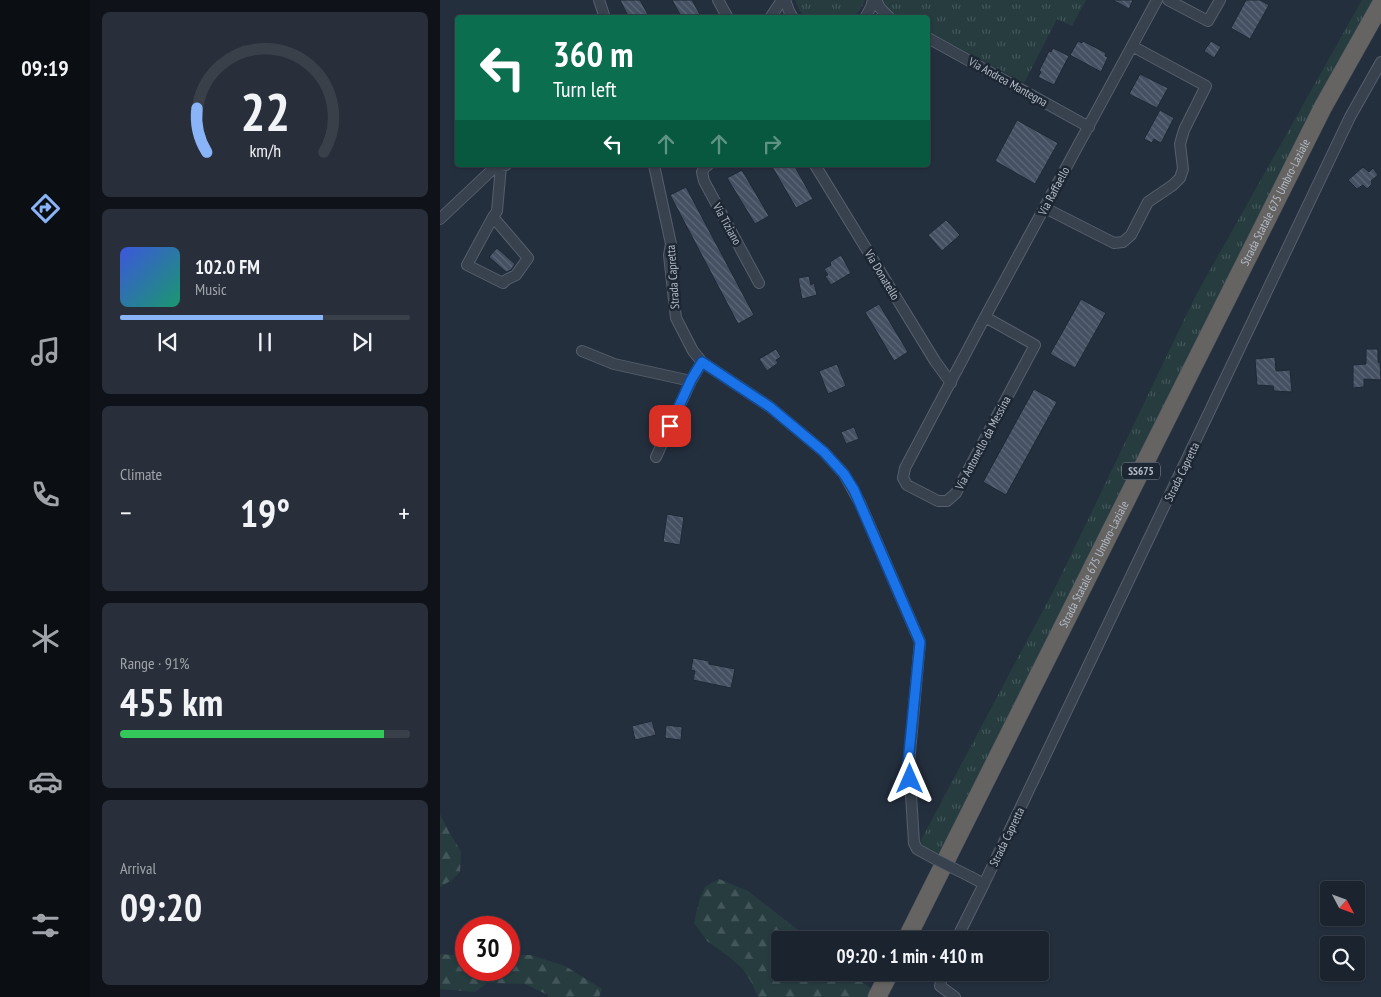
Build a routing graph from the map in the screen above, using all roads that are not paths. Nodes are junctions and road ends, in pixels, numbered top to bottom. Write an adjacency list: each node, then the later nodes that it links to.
1 (599, 0): 9 (street)
2 (718, 0): 10 (street)
3 (784, 0): 11 (street); 12 (street)
4 (875, 0): 13 (street); 14 (street)
5 (1157, 0): 17 (street, Via Raffaello)
6 (1168, 0): 7 (street)
7 (1220, 0)
8 (1381, 4): 36 (highway, Strada Statale 675 Umbro-Laziale / SS675)
9 (604, 15)
10 (726, 15)
11 (772, 15)
12 (791, 15)
13 (867, 15)
14 (887, 15)
15 (1381, 28): 37 (highway, Strada Statale 675 Umbro-Laziale / SS675)
16 (930, 39): 19 (street, Via Andrea Mantegna)
17 (1132, 46): 19 (street, Via Raffaello); 25 (street)
18 (1381, 62): 35 (street, Strada Capretta)
19 (1089, 126): 25 (street, Via Raffaello)
20 (499, 167): 27 (street)
21 (504, 167): 26 (street)
22 (654, 167): 31 (street, Strada Capretta)
23 (705, 167): 28 (street, Via Tiziano)
24 (817, 167): 33 (street, Via Donatello)
25 (1045, 208): 29 (street, Via Raffaello)
26 (494, 217): 26 (street)
27 (440, 219)
28 (759, 283)
29 (985, 317): 33 (street, Via Raffaello); 33 (street, Via Antonello da Messina)
30 (582, 351): 32 (street)
31 (702, 362): 32 (street); 35 (street, Strada Capretta, bridge)
32 (691, 380): 34 (street)
33 (952, 383)
34 (656, 457)
35 (984, 884): 38 (street, Strada Capretta)
36 (911, 931)
37 (924, 931)
38 (960, 931)
39 (885, 981): 42 (highway)
40 (898, 981): 43 (highway)
41 (941, 981): 44 (street)
42 (877, 997)
43 (890, 997)
44 (955, 997)

